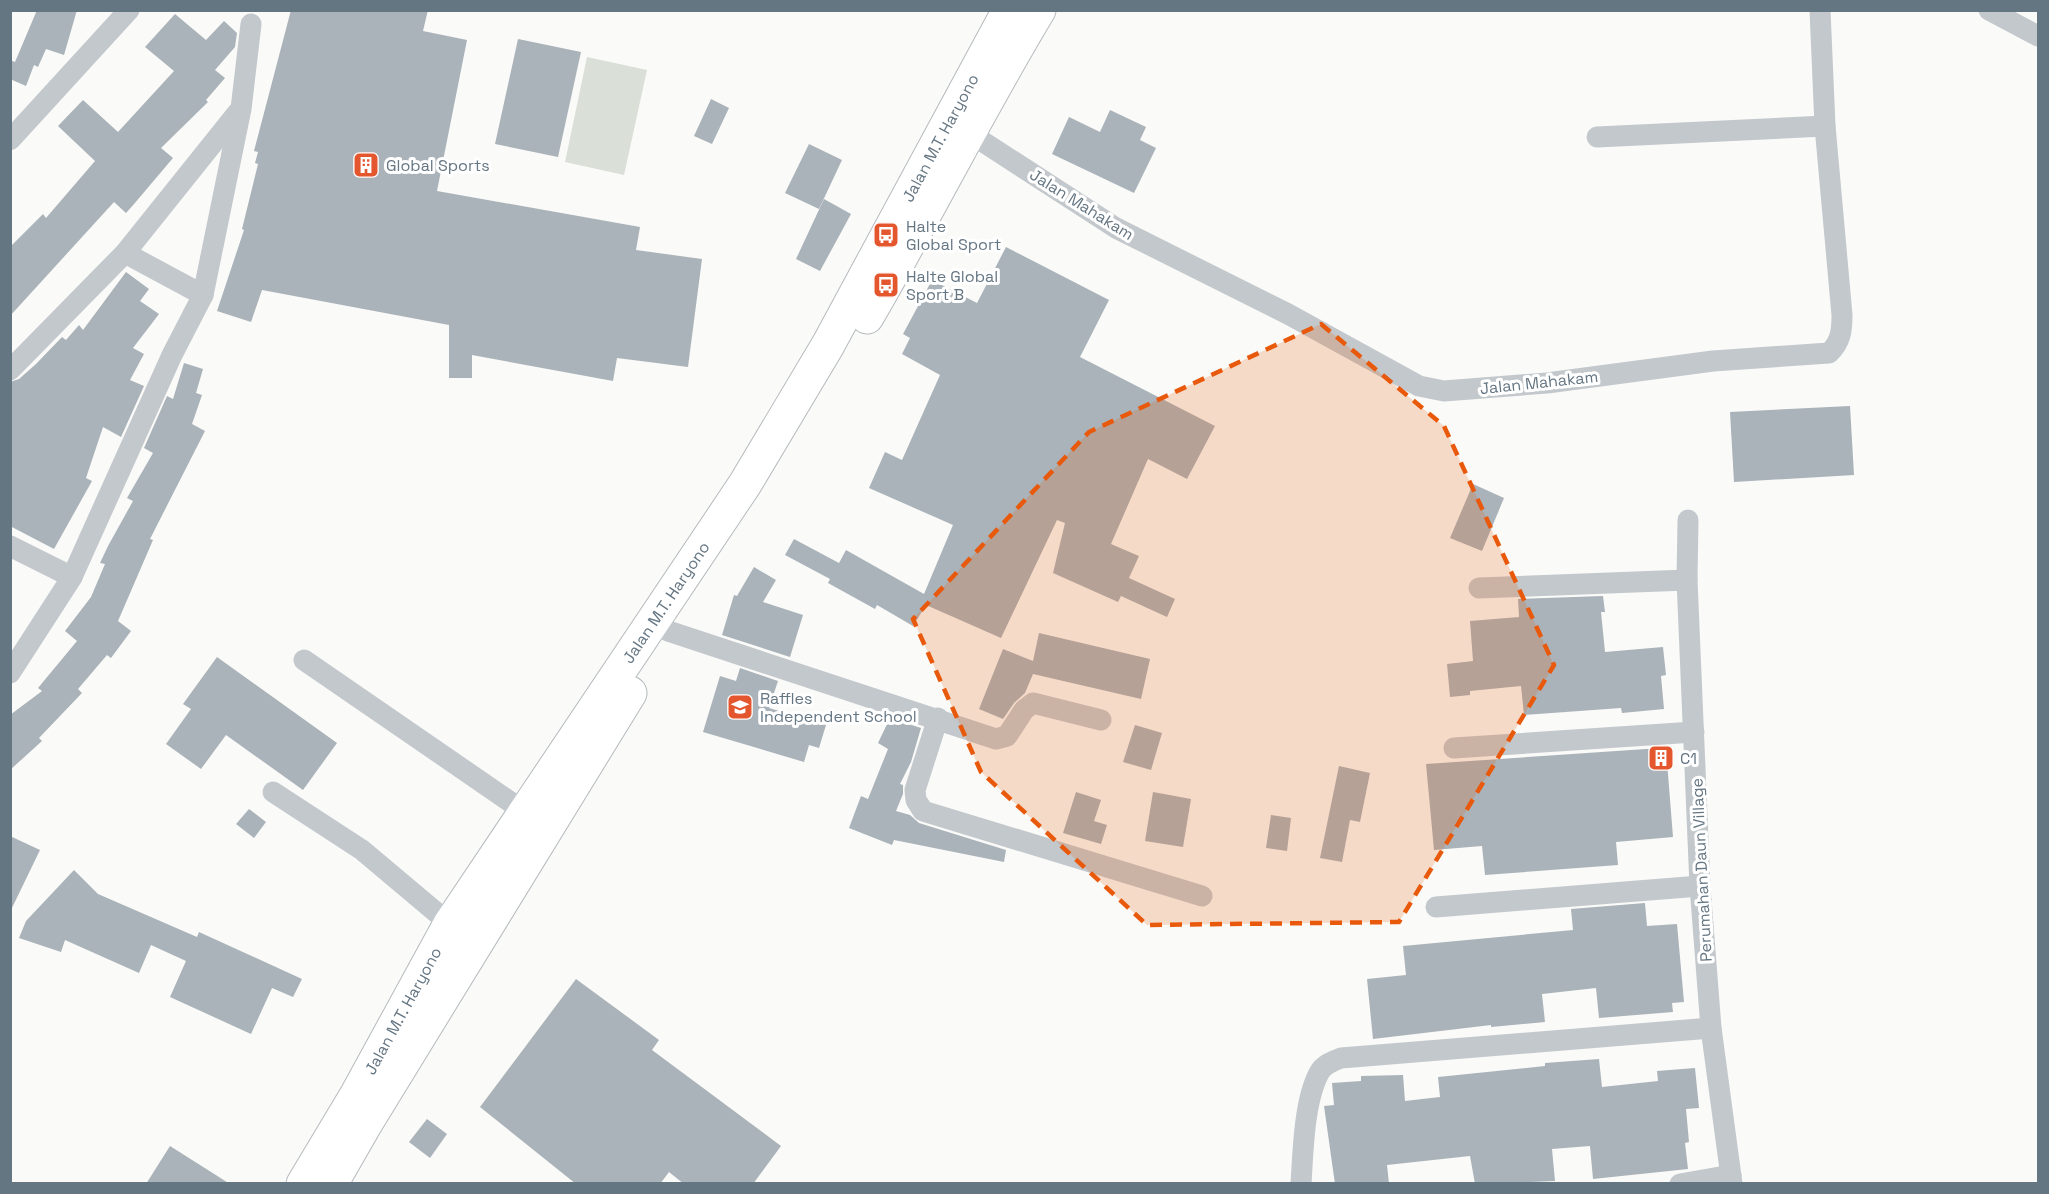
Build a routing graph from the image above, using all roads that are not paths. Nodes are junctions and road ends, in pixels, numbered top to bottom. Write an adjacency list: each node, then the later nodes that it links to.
1 (129, 10): 13 (street)
2 (1009, 10): 8 (main road, Jalan M.T. Haryono)
3 (1039, 10): 8 (main road, Jalan M.T. Haryono)
4 (1820, 10): 10 (street, Jalan Mahakam)
5 (1989, 10): 7 (street)
6 (251, 24): 9 (street)
7 (2038, 36)
8 (975, 96): 11 (main road, Jalan M.T. Haryono); 30 (main road, Jalan M.T. Haryono)
9 (241, 109): 14 (street); 15 (street)
10 (1825, 126): 11 (street, Jalan Mahakam); 12 (street)
11 (968, 132): 22 (main road, Jalan M.T. Haryono)
12 (1597, 137)
13 (10, 140)
14 (125, 253): 15 (street); 16 (street)
15 (203, 295): 19 (street)
16 (10, 370)
17 (1688, 520): 20 (street, Perumahan Daun Village)
18 (10, 546): 19 (street)
19 (72, 577): 24 (street)
20 (1687, 580): 21 (street); 27 (street, Perumahan Daun Village)
21 (1479, 588)
22 (668, 631): 25 (street); 38 (main road, Jalan M.T. Haryono)
23 (304, 660): 30 (street)
24 (10, 673)
25 (938, 718): 26 (street); 32 (street)
26 (1101, 720)
27 (1694, 732): 28 (street); 31 (street, Perumahan Daun Village)
28 (1454, 748)
29 (273, 792): 34 (street)
30 (525, 812): 34 (main road, Jalan M.T. Haryono)
31 (1700, 886): 33 (street); 35 (street, Perumahan Daun Village)
32 (1202, 896)
33 (1436, 907)
34 (450, 924): 37 (main road, Jalan M.T. Haryono)
35 (1711, 1028): 36 (street, Perumahan Daun Village); 39 (street)
36 (1731, 1179): 40 (street)
37 (303, 1183)
38 (332, 1184)
39 (1301, 1184)
40 (1680, 1184)

